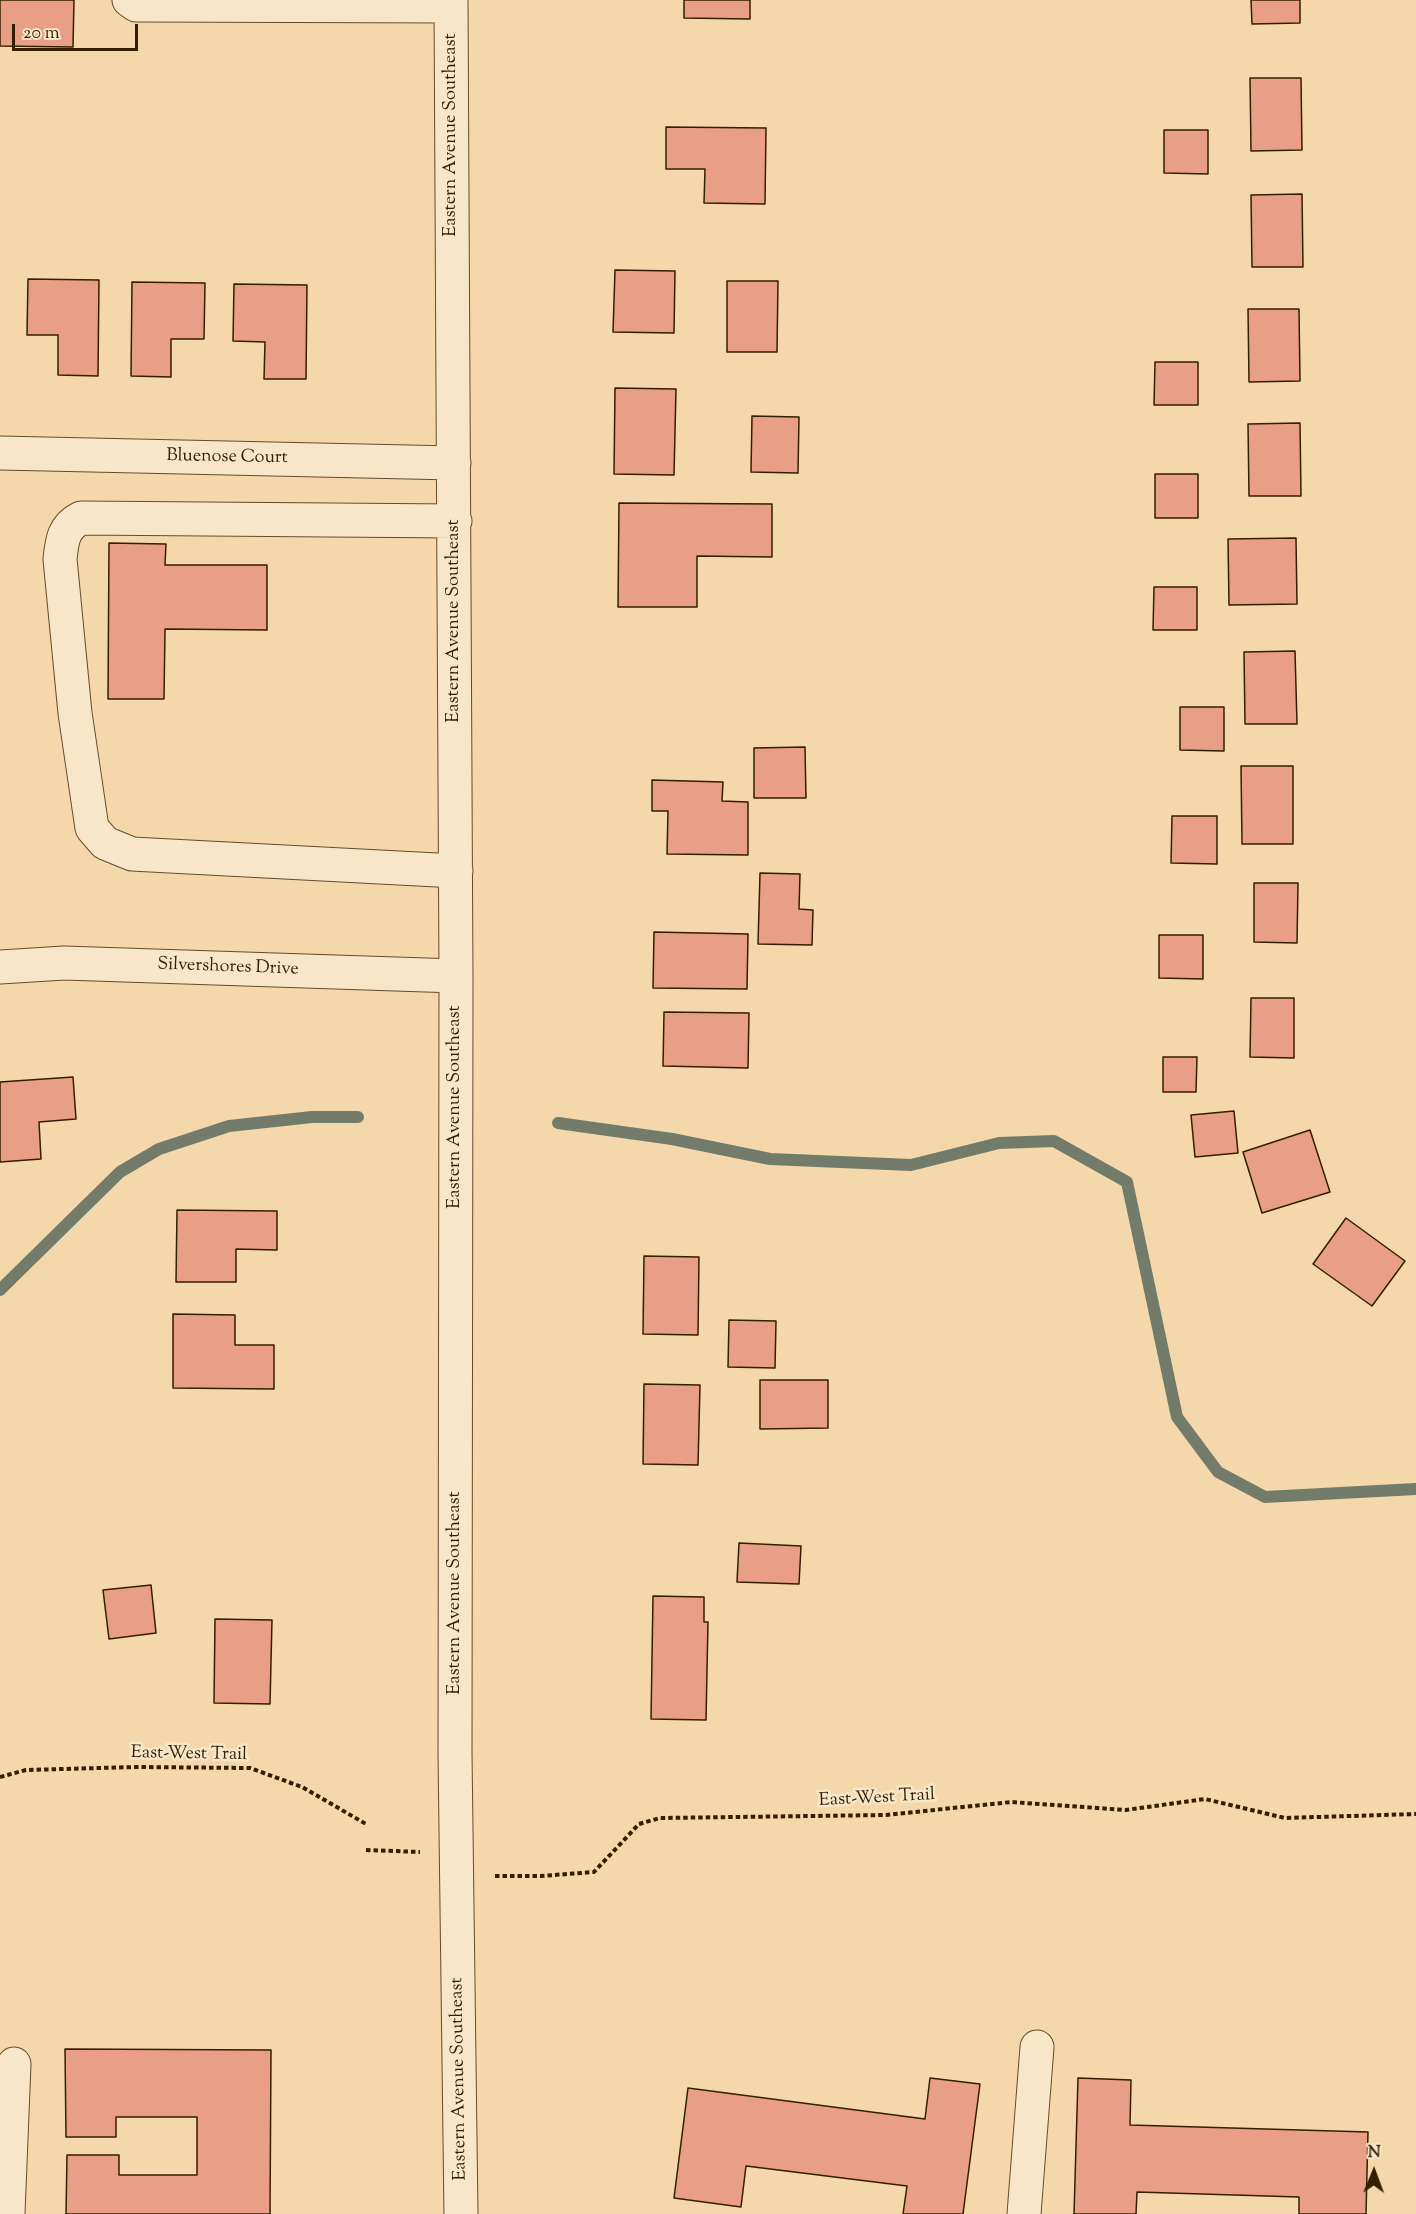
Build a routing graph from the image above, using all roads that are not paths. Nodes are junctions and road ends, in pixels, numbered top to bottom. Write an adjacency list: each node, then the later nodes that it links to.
1 (129, 0): 2 (street)
2 (451, 3): 4 (street, Eastern Avenue Southeast)
3 (0, 453): 4 (street, Bluenose Court)
4 (454, 463): 5 (street, Eastern Avenue Southeast)
5 (455, 521): 6 (street, Eastern Avenue Southeast); 6 (street)
6 (456, 871): 8 (street, Eastern Avenue Southeast)
7 (0, 967): 8 (street, Silvershores Drive)
8 (456, 976): 12 (street, Eastern Avenue Southeast)
9 (1037, 2047): 13 (street)
10 (14, 2064): 11 (street)
11 (8, 2214)
12 (461, 2214)
13 (1024, 2214)

